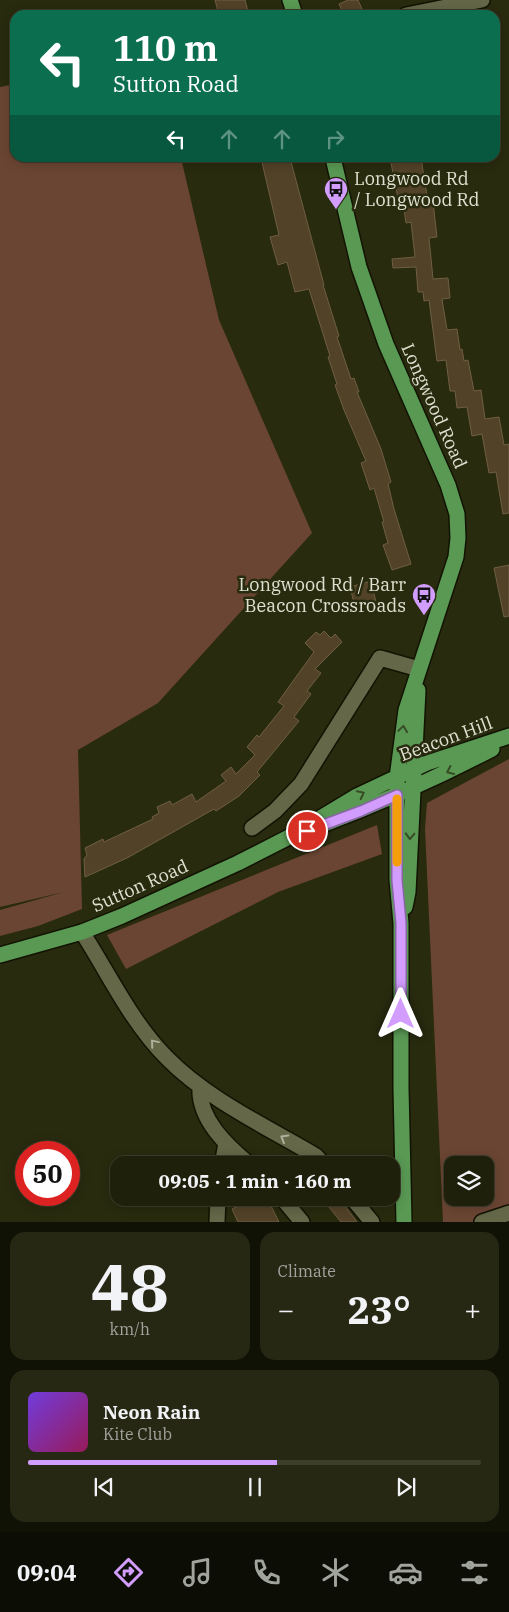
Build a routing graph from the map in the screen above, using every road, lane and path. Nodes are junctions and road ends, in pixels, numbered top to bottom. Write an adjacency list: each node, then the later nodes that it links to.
1 (482, 0): 2 (street)
2 (431, 10)
3 (334, 162): 4 (main road, Longwood Road)
4 (419, 669): 7 (main road, Longwood Road); 8 (main road, Longwood Road, one-way to 4); 11 (street)
5 (509, 736): 7 (main road, Beacon Hill)
6 (509, 740): 9 (main road, Beacon Hill, one-way to 9)
7 (414, 770): 8 (main road, Beacon Hill); 9 (main road, Longwood Road)
8 (397, 778): 10 (main road, Longwood Road); 12 (main road, Sutton Road, one-way to 8)
9 (412, 788): 10 (main road, Sutton Road); 13 (main road, Longwood Road, one-way to 13)
10 (397, 795): 12 (main road, Sutton Road); 13 (main road, Longwood Road)
11 (252, 828)
12 (290, 837): 14 (main road, Sutton Road)
13 (401, 923): 28 (main road)
14 (82, 932): 15 (main road, Sutton Road); 16 (street, one-way to 14)
15 (0, 954)
16 (200, 1087): 17 (street); 20 (street, one-way to 16)
17 (226, 1143): 18 (street); 19 (street)
18 (224, 1156)
19 (240, 1156)
20 (316, 1156)
21 (218, 1206): 25 (street)
22 (289, 1206): 26 (street)
23 (359, 1206): 27 (street)
24 (509, 1213): 29 (street)
25 (217, 1222)
26 (302, 1222)
27 (372, 1222)
28 (404, 1222)
29 (482, 1222)

